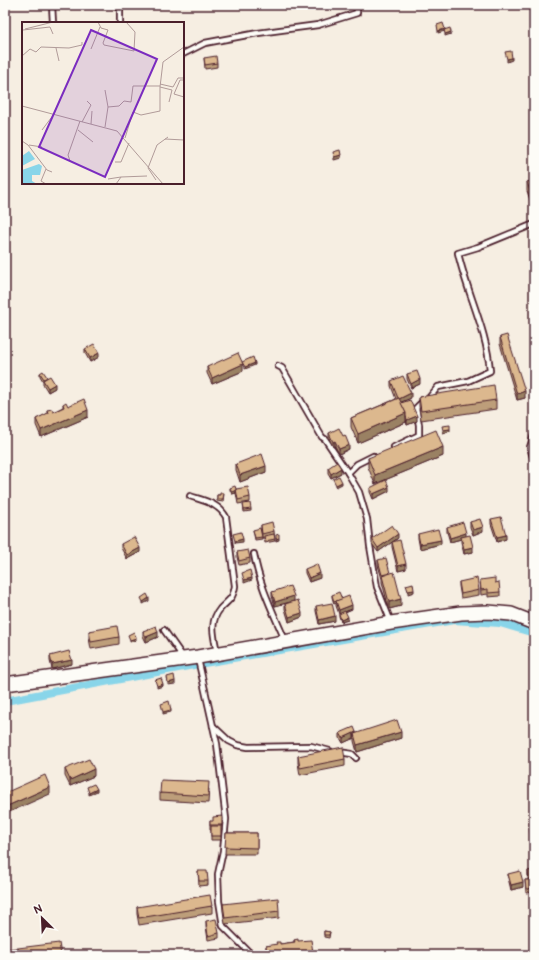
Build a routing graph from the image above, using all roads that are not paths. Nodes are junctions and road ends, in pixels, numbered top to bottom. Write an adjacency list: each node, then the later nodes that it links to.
1 (52, 5): 4 (lane)
2 (120, 5): 5 (lane)
3 (357, 5): 6 (lane)
4 (53, 22)
5 (120, 22)
6 (184, 54)
7 (534, 224): 10 (lane)
8 (278, 366): 13 (lane)
9 (534, 435): 12 (lane)
10 (390, 449)
11 (375, 455): 13 (lane)
12 (534, 461)
13 (348, 473): 16 (lane)
14 (190, 496): 20 (lane)
15 (254, 554): 19 (lane)
16 (391, 623): 17 (street); 19 (street)
17 (534, 623)
18 (164, 630): 22 (lane)
19 (286, 642): 20 (street)
20 (218, 653): 21 (street)
21 (198, 657): 22 (street); 24 (lane)
22 (184, 659): 23 (street)
23 (5, 684)
24 (213, 726): 25 (lane); 26 (lane)
25 (356, 758)
26 (252, 955)

